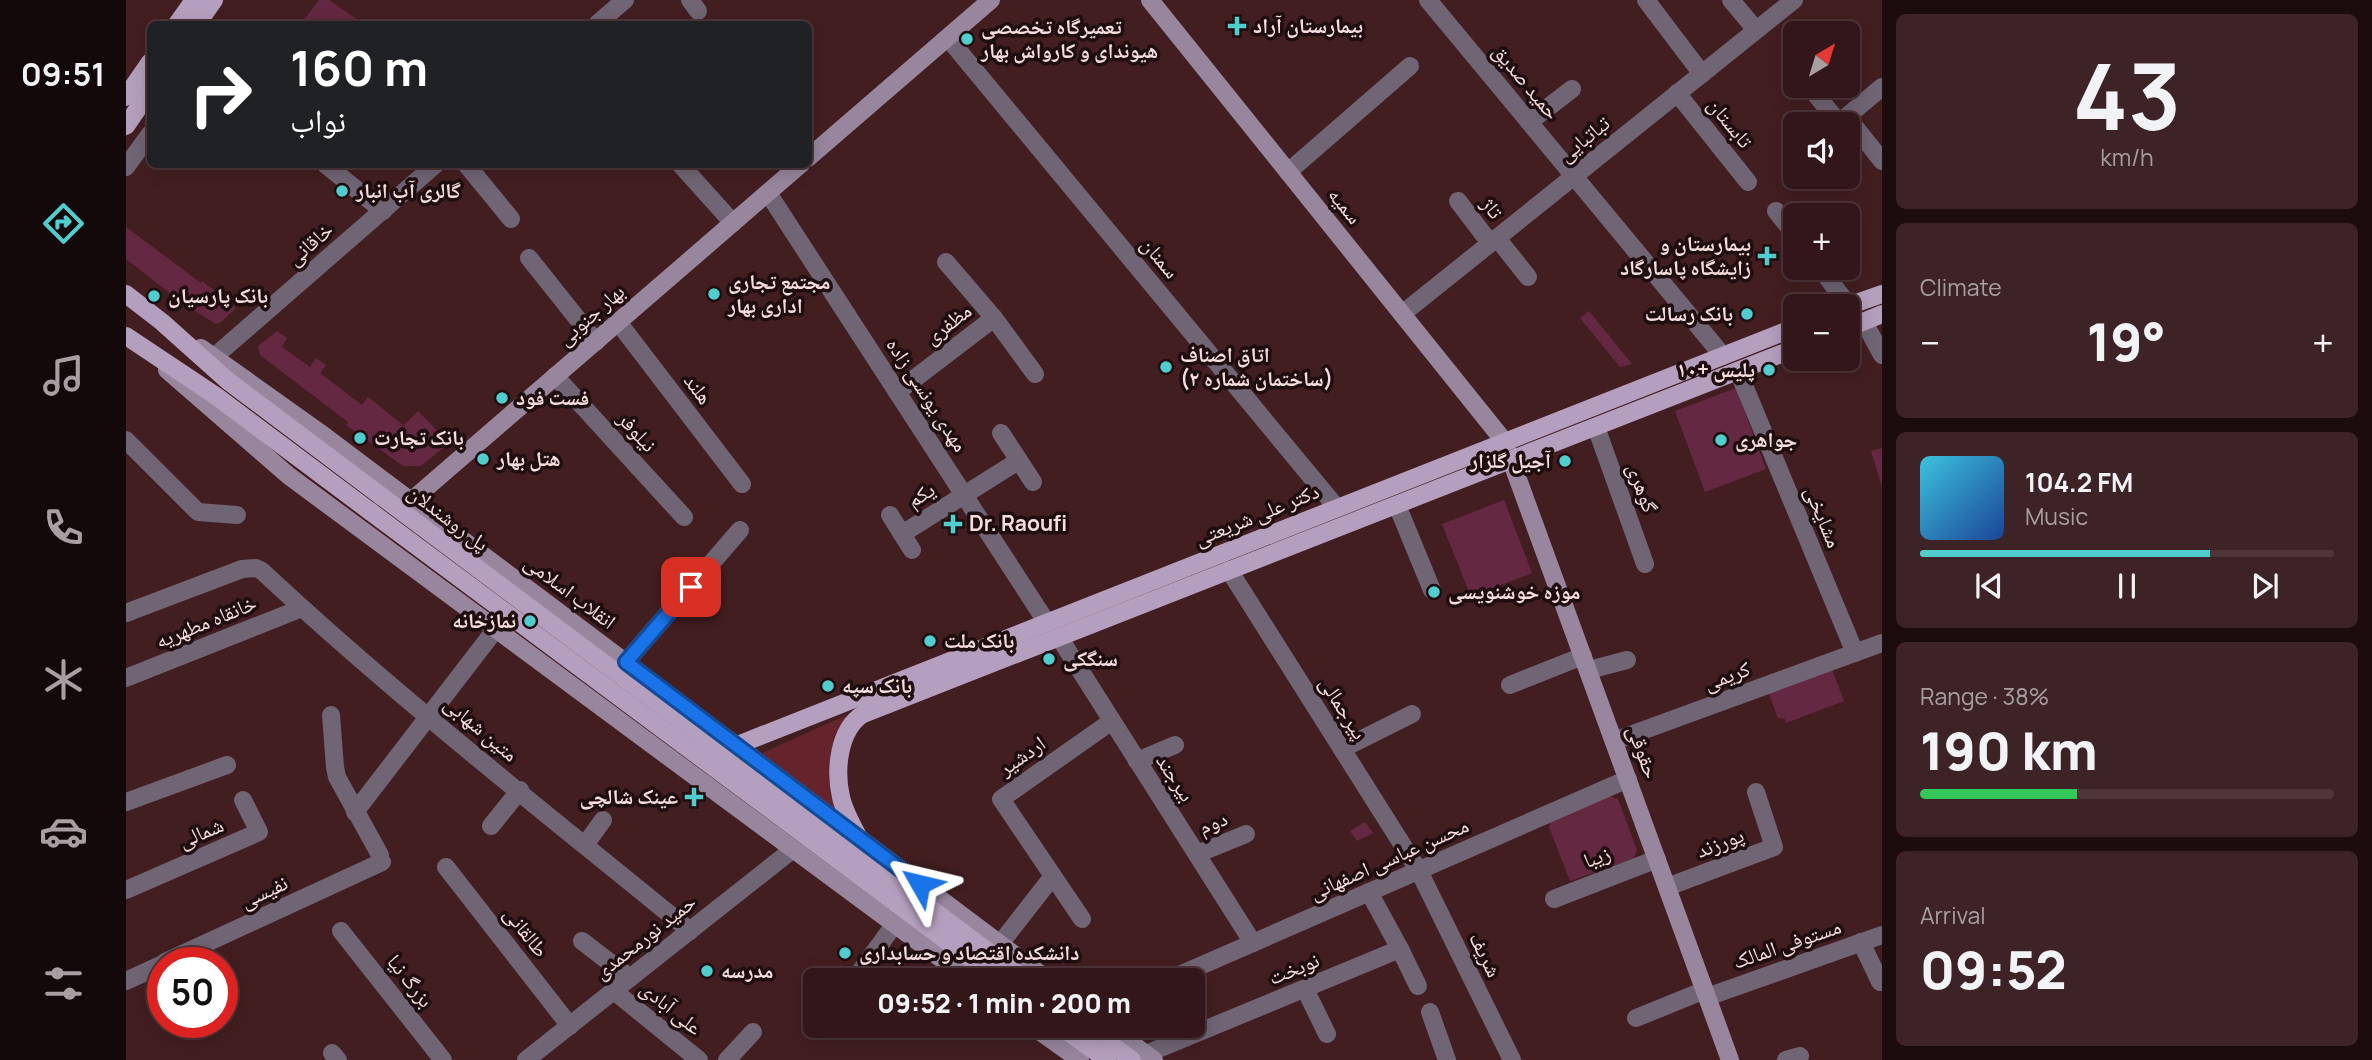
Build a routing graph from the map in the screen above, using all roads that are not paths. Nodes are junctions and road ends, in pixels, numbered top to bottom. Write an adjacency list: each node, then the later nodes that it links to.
1 (194, 0): 10 (main road)
2 (214, 0): 11 (main road)
3 (625, 0): 12 (street)
4 (991, 0): 14 (main road)
5 (1150, 0): 38 (main road, سمیه)
6 (1428, 0): 26 (street, حمید صدیق)
7 (1646, 0): 17 (street)
8 (1731, 0): 13 (street)
9 (1794, 0): 13 (street, تباتبایی)
10 (179, 21)
11 (199, 21)
12 (600, 21)
13 (1756, 30): 17 (street, تباتبایی)
14 (948, 37): 30 (main road); 87 (street, سمنان)
15 (147, 66): 22 (main road)
16 (1410, 66): 38 (street)
17 (1702, 74): 20 (street, تباتبایی)
18 (1882, 87): 25 (street)
19 (1573, 89): 26 (street)
20 (1677, 93): 39 (street, تباتبایی); 40 (street, تابستان)
21 (147, 95): 27 (main road)
22 (126, 97)
23 (1819, 98): 24 (street)
24 (1830, 112)
25 (1853, 112)
26 (1529, 122): 39 (street, حمید صدیق)
27 (126, 126)
28 (1860, 133): 31 (street)
29 (147, 138): 32 (street)
30 (812, 155)
31 (1882, 161)
32 (126, 167)
33 (330, 168): 43 (street)
34 (430, 168): 43 (street, خاقانی)
35 (469, 168): 45 (street)
36 (684, 168): 47 (street)
37 (796, 168): 41 (main road, بهار جنوبی)
38 (1288, 172): 57 (main road, سمیه)
39 (1574, 176): 48 (street, تباتبایی); 69 (street, حمید صدیق)
40 (1748, 182)
41 (768, 193): 47 (main road, بهار جنوبی); 74 (street, مهدی یونسی زاده)
42 (1458, 201): 48 (street, تاژ)
43 (383, 211): 70 (street, خاقانی)
44 (1776, 211): 46 (street)
45 (511, 219)
46 (1783, 220)
47 (733, 223): 61 (main road, بهار جنوبی)
48 (1494, 241): 51 (street, تاژ); 57 (street, تباتبایی)
49 (529, 258): 65 (street)
50 (946, 262): 59 (street)
51 (1528, 277)
52 (1828, 280): 53 (street)
53 (1839, 294)
54 (1882, 294): 56 (main road)
55 (126, 295): 60 (main road, انقلاب اسلامی)
56 (1860, 302)
57 (1402, 314): 78 (main road, سمیه)
58 (1882, 314): 62 (main road)
59 (994, 318): 72 (street); 74 (street, مظفری)
60 (162, 322): 70 (main road, انقلاب اسلامی); 84 (main road, انقلاب اسلامی)
61 (618, 323): 65 (main road, بهار جنوبی); 82 (street, هلند)
62 (1860, 323)
63 (1860, 330): 68 (street)
64 (1783, 332): 69 (main road, دکتر علی شریعتی)
65 (596, 341): 73 (main road, بهار جنوبی)
66 (133, 342): 101 (main road); 156 (main road, پل روشندلان, bridge)
67 (1783, 353): 71 (main road, دکتر علی شریعتی)
68 (1882, 355)
69 (1723, 356): 78 (main road, دکتر علی شریعتی)
70 (214, 357): 85 (main road, انقلاب اسلامی)
71 (1738, 371): 75 (main road, دکتر علی شریعتی); 104 (street, مشایخی)
72 (1035, 374)
73 (555, 376): 85 (main road, بهار جنوبی); 90 (street, نیلوفر)
74 (897, 392): 83 (street, مهدی یونسی زاده)
75 (1596, 427): 79 (main road, دکتر علی شریعتی); 94 (street, گوهری)
76 (1001, 433): 80 (street)
77 (126, 440): 88 (street)
78 (1504, 441): 79 (main road, سمیه); 87 (main road, دکتر علی شریعتی)
79 (1512, 460): 86 (main road, دکتر علی شریعتی); 108 (main road, حقوقی)
80 (1018, 461): 81 (street); 83 (street, یکم)
81 (1033, 482)
82 (742, 484)
83 (964, 495): 92 (street, یکم); 100 (street, مهدی یونسی زاده)
84 (381, 496): 157 (main road, پل روشندلان, bridge)
85 (411, 501): 99 (main road, انقلاب اسلامی)
86 (1396, 505): 95 (main road, دکتر علی شریعتی); 96 (street)
87 (1337, 508): 100 (main road, دکتر علی شریعتی)
88 (237, 515)
89 (890, 515): 92 (street, یکم)
90 (684, 517)
91 (740, 530): 107 (street)
92 (902, 534): 93 (street, یکم)
93 (912, 550)
94 (1645, 564)
95 (1229, 570): 102 (main road, دکتر علی شریعتی); 118 (street, پیرجمالی)
96 (1432, 590)
97 (302, 608): 98 (street, متین شهابی); 109 (street, خانقاه مطهریه); 113 (street, متین شهابی)
98 (126, 613)
99 (573, 622): 106 (main road); 107 (main road, انقلاب اسلامی)
100 (1047, 622): 117 (main road, دکتر علی شریعتی)
101 (495, 630): 106 (main road); 113 (street)
102 (1059, 637): 114 (street, بیرجند); 131 (main road, دکتر علی شریعتی)
103 (1882, 643): 104 (street)
104 (1855, 653): 115 (street, کریمی)
105 (1627, 660): 108 (street)
106 (537, 661): 124 (main road)
107 (626, 662): 117 (main road, انقلاب اسلامی)
108 (1586, 663): 110 (street); 115 (main road, حقوقی)
109 (126, 678)
110 (1510, 685)
111 (1412, 713): 118 (street)
112 (331, 715): 127 (street, نفیسی)
113 (430, 717): 122 (street, متین شهابی); 127 (street)
114 (1112, 720): 119 (street, بیرجند); 138 (street, اردشیر)
115 (1614, 741): 121 (main road, حقوقی)
116 (1175, 745): 119 (street)
117 (735, 746): 124 (main road); 131 (main road, انقلاب اسلامی)
118 (1342, 750): 137 (street, پیرجمالی)
119 (1137, 761): 134 (street, بیرجند)
120 (227, 765): 126 (street)
121 (1628, 779): 135 (main road, حقوقی); 137 (street, محسن عباسی اصفهانی)
122 (520, 790): 129 (street); 132 (street, متین شهابی)
123 (1756, 792): 139 (street, پورزند)
124 (722, 798): 133 (main road)
125 (243, 800): 140 (street, شمالی)
126 (126, 802)
127 (355, 812): 152 (street, نفیسی)
128 (603, 820): 132 (street)
129 (491, 826)
130 (1246, 834): 134 (street, دوم)
131 (859, 838): 151 (main road, انقلاب اسلامی)
132 (585, 845): 146 (street, متین شهابی)
133 (792, 850): 144 (main road); 146 (street, حمید نورمحمدی)
134 (1197, 854): 150 (street, بیرجند)
135 (1657, 859): 139 (main road, حقوقی); 142 (street, زیبا)
136 (446, 867): 170 (street, طالقانی)
137 (1419, 871): 141 (street, محسن عباسی اصفهانی); 185 (street, شریف)
138 (1053, 876): 143 (street, اردشیر); 151 (street)
139 (1667, 887): 167 (main road, حقوقی)
140 (126, 890)
141 (1370, 892): 150 (street, محسن عباسی اصفهانی); 153 (street)
142 (1554, 899)
143 (1082, 919)
144 (894, 925): 154 (street); 155 (main road)
145 (341, 931): 178 (street, بزرگ نیا)
146 (690, 931): 161 (street, حمید نورمحمدی)
147 (1882, 935): 149 (street, مستوفی المالک)
148 (582, 941): 161 (street)
149 (1861, 942): 163 (street); 167 (street, مستوفی المالک)
150 (1253, 943): 159 (street, محسن عباسی اصفهانی)
151 (1000, 944): 158 (main road, انقلاب اسلامی)
152 (197, 947)
153 (1400, 949): 164 (street); 165 (street, نوبخت)
154 (863, 968)
155 (953, 968)
156 (983, 968)
157 (1010, 968)
158 (1032, 968)
159 (1196, 968)
160 (147, 971): 162 (street, نفیسی)
161 (629, 978): 166 (street, حمید نورمحمدی)
162 (126, 981)
163 (1880, 982)
164 (1418, 986)
165 (1305, 989): 172 (street); 177 (street, نوبخت)
166 (614, 991): 170 (street, حمید نورمحمدی); 180 (street, علی آبادی)
167 (1706, 993): 169 (street, مستوفی المالک); 186 (main road, حقوقی)
168 (1430, 1012): 184 (street)
169 (1636, 1018)
170 (570, 1026): 179 (street, حمید نورمحمدی)
171 (753, 1032): 181 (street)
172 (1327, 1034)
173 (1049, 1038): 182 (main road)
174 (1077, 1038): 183 (main road)
175 (1108, 1038): 177 (main road)
176 (1122, 1038): 177 (main road)
177 (1144, 1058)
178 (443, 1060)
179 (526, 1060)
180 (699, 1060)
181 (727, 1060)
182 (1080, 1060)
183 (1107, 1060)
184 (1447, 1060)
185 (1511, 1060)
186 (1730, 1060)

